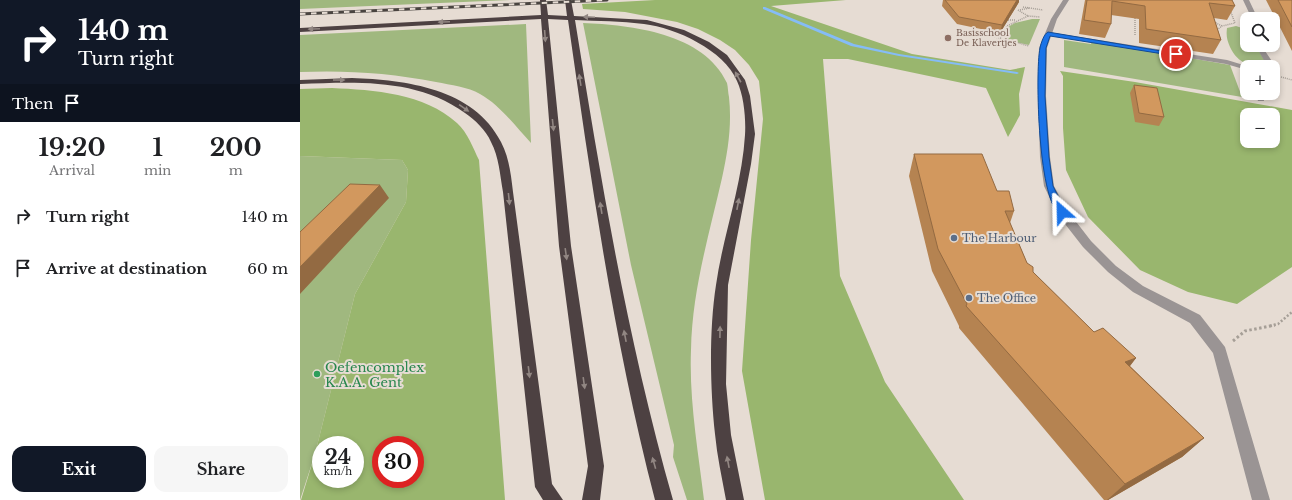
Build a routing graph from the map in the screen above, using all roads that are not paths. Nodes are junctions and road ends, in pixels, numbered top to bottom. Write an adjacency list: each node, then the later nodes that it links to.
1 (543, 0): 11 (highway, one-way to 11)
2 (568, 0): 12 (highway, one-way to 2)
3 (1066, 0): 7 (street)
4 (1246, 0): 5 (lane)
5 (1252, 12)
6 (300, 30): 13 (highway, one-way to 6)
7 (1048, 34): 8 (lane); 14 (street)
8 (1240, 66)
9 (300, 82): 10 (highway, one-way to 10)
10 (554, 500)
11 (591, 500)
12 (664, 500)
13 (736, 500)
14 (1261, 500)

